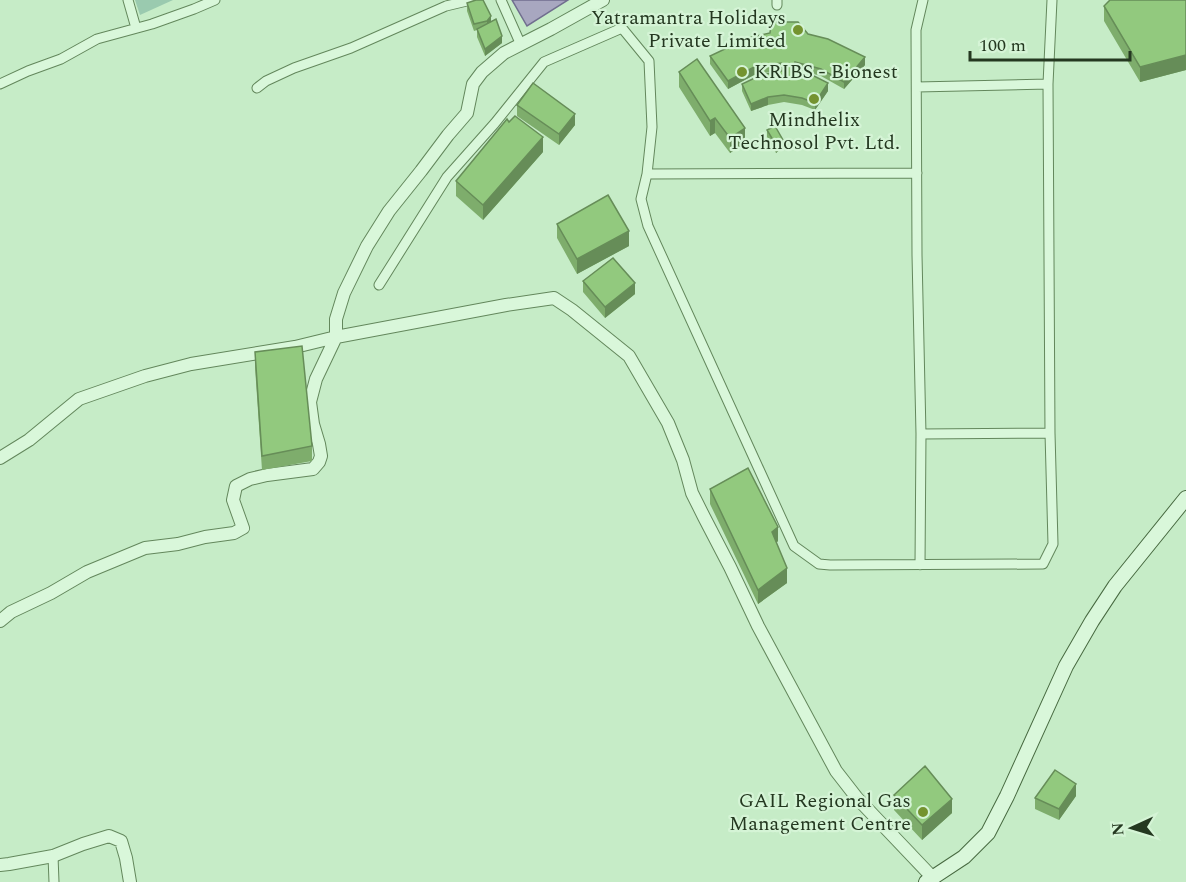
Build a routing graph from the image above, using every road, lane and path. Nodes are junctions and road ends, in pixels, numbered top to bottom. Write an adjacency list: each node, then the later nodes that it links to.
1 (129, 0): 8 (street)
2 (214, 0): 8 (street)
3 (471, 0): 13 (street)
4 (501, 0): 9 (street)
5 (603, 0): 9 (street)
6 (923, 0): 12 (street)
7 (1052, 0): 11 (street)
8 (136, 28): 10 (street)
9 (521, 45): 17 (street)
10 (0, 84)
11 (1048, 84): 12 (street); 18 (street)
12 (917, 87): 14 (street)
13 (257, 88)
14 (917, 173): 15 (street); 19 (street)
15 (647, 174): 16 (street); 22 (street)
16 (379, 285)
17 (336, 337): 20 (street); 23 (street); 26 (street)
18 (1050, 433): 19 (street); 22 (street)
19 (921, 434): 22 (street)
20 (0, 458)
21 (1186, 498): 26 (main road)
22 (920, 565)
23 (0, 621)
24 (53, 856): 25 (street); 27 (street); 28 (street)
25 (0, 865)
26 (929, 880)
27 (54, 882)
28 (130, 882)

